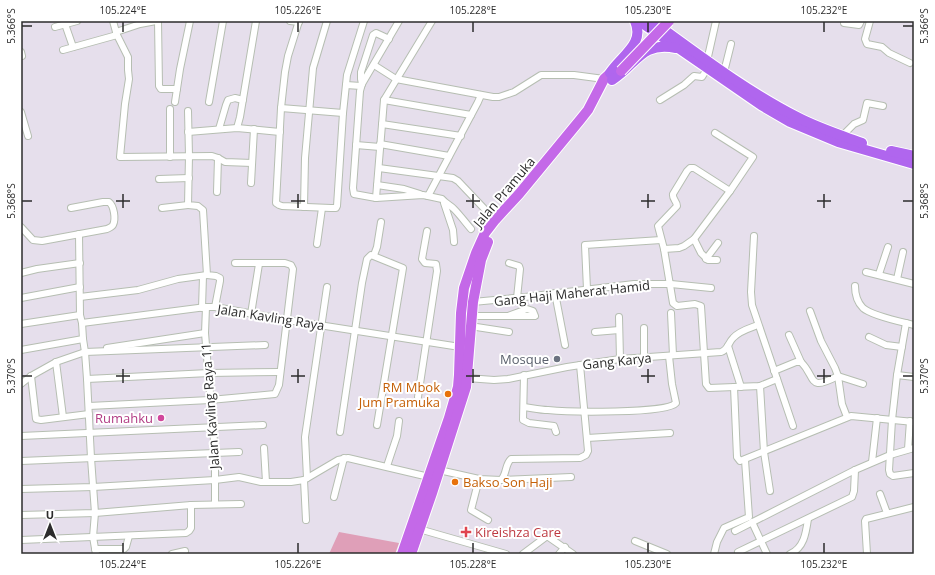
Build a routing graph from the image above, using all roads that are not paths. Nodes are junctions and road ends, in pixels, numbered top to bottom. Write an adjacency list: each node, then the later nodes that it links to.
1 (76, 21): 23 (street)
2 (113, 21): 25 (street)
3 (157, 21): 21 (street); 41 (street)
4 (190, 21): 41 (street)
5 (223, 21): 47 (street)
6 (256, 21): 43 (street)
7 (290, 21): 8 (street)
8 (299, 21): 49 (street)
9 (327, 21): 52 (street)
10 (364, 21): 39 (street)
11 (399, 21): 26 (street)
12 (432, 21): 38 (street)
13 (635, 21): 27 (highway)
14 (639, 21): 30 (highway)
15 (652, 21): 35 (highway)
16 (662, 21): 37 (main road, Jalan Pramuka)
17 (669, 21): 37 (main road, Jalan Pramuka, bridge)
18 (716, 21): 35 (street)
19 (861, 21): 22 (street)
20 (870, 21): 33 (street)
21 (140, 22): 25 (street)
22 (844, 23)
23 (65, 24): 24 (street); 29 (street)
24 (55, 27)
25 (116, 33): 29 (street); 72 (street)
26 (389, 39): 34 (street); 40 (street)
27 (637, 41): 32 (highway); 37 (highway)
28 (731, 44): 36 (street)
29 (72, 47): 31 (street)
30 (678, 49): 32 (highway); 35 (highway)
31 (63, 50)
32 (648, 50): 37 (highway)
33 (910, 63)
34 (374, 65): 38 (street); 40 (street)
35 (707, 65): 36 (highway); 45 (street); 66 (highway)
36 (724, 72): 66 (highway)
37 (613, 74): 42 (street); 85 (main road, Jalan Pramuka)
38 (396, 79): 42 (street); 44 (street)
39 (346, 85): 40 (street); 54 (street)
40 (362, 85): 67 (street)
41 (177, 89): 46 (street)
42 (481, 95): 55 (street)
43 (243, 100): 58 (street); 59 (street)
44 (384, 100): 55 (street); 56 (street)
45 (660, 100)
46 (175, 102)
47 (209, 102)
48 (882, 106): 66 (street)
49 (281, 108): 52 (street); 62 (street)
50 (170, 110): 72 (street)
51 (188, 111): 61 (street)
52 (310, 111): 54 (street); 89 (street)
53 (21, 112): 57 (street)
54 (343, 113): 92 (street)
55 (470, 115): 65 (street)
56 (382, 124): 65 (street); 68 (street)
57 (23, 125): 64 (street)
58 (237, 128): 59 (street); 60 (street)
59 (220, 129): 61 (street)
60 (254, 130): 62 (street); 74 (street)
61 (188, 132): 69 (street)
62 (280, 132): 89 (street)
63 (715, 133): 82 (street)
64 (28, 136)
65 (461, 136): 70 (street)
66 (840, 139): 71 (highway); 75 (highway)
67 (356, 145): 68 (street); 86 (street)
68 (380, 145): 70 (street); 76 (street)
69 (189, 156): 72 (street); 73 (street); 78 (street)
70 (449, 156): 77 (street)
71 (914, 156)
72 (170, 157)
73 (218, 158): 74 (street); 83 (street)
74 (252, 164): 80 (street)
75 (914, 164)
76 (379, 168): 77 (street); 81 (street)
77 (438, 176): 84 (street); 93 (street)
78 (189, 178): 79 (street); 88 (street)
79 (159, 179)
80 (251, 183)
81 (377, 185): 84 (street); 86 (street)
82 (730, 191): 100 (street); 101 (street)
83 (217, 192)
84 (426, 196): 86 (street); 87 (street)
85 (521, 196): 93 (main road, Jalan Pramuka); 131 (main road, Jalan Pramuka)
86 (376, 198)
87 (444, 203): 96 (street); 102 (street)
88 (188, 205): 91 (street); 118 (street, Jalan Kavling Raya 11)
89 (304, 207): 92 (street)
90 (71, 208): 98 (street)
91 (162, 208)
92 (322, 208): 104 (street)
93 (494, 220): 167 (main road, Jalan Pramuka)
94 (381, 222): 108 (street)
95 (21, 227): 98 (street)
96 (471, 229)
97 (427, 231): 158 (street)
98 (79, 234): 111 (street)
99 (754, 236): 146 (street)
100 (694, 239): 106 (street); 109 (street)
101 (661, 240): 106 (street); 126 (street)
102 (454, 242)
103 (718, 243): 109 (street)
104 (317, 244)
105 (888, 247): 117 (street)
106 (664, 249): 120 (street)
107 (903, 252): 119 (street)
108 (374, 255): 150 (street); 155 (street)
109 (706, 259): 110 (street)
110 (717, 260)
111 (80, 263): 116 (street); 123 (street)
112 (235, 263): 114 (street)
113 (510, 263): 130 (street)
114 (259, 264): 136 (street); 140 (street)
115 (866, 272): 117 (street)
116 (21, 273)
117 (879, 274): 119 (street)
118 (205, 275): 128 (street); 132 (street); 133 (street, Jalan Kavling Raya 11)
119 (896, 279): 121 (street)
120 (671, 284): 125 (street, Gang Haji Maherat Hamid); 126 (street, Gang Haji Maherat Hamid); 168 (street)
121 (914, 284)
122 (854, 286): 143 (street)
123 (80, 287): 128 (street); 129 (street)
124 (327, 288): 145 (street)
125 (711, 288)
126 (587, 289): 127 (street, Gang Haji Maherat Hamid)
127 (555, 293): 130 (street, Gang Haji Maherat Hamid); 160 (street)
128 (80, 297): 137 (street)
129 (21, 298)
130 (517, 298): 131 (street, Gang Haji Maherat Hamid)
131 (472, 302): 141 (main road, Jalan Pramuka)
132 (215, 307): 133 (street, Jalan Kavling Raya); 136 (street, Jalan Kavling Raya)
133 (204, 308): 142 (street, Jalan Kavling Raya); 153 (street, Jalan Kavling Raya 11)
134 (810, 311): 180 (street)
135 (671, 313): 169 (street)
136 (251, 314): 140 (street, Jalan Kavling Raya)
137 (80, 315): 142 (street); 144 (street)
138 (508, 316): 141 (street)
139 (619, 317): 149 (street)
140 (287, 320): 145 (street, Jalan Kavling Raya); 176 (street)
141 (471, 321): 151 (street); 167 (main road, Jalan Pramuka)
142 (82, 322): 157 (street)
143 (906, 323): 147 (street); 163 (street)
144 (21, 324)
145 (322, 325): 150 (street, Jalan Kavling Raya); 230 (street)
146 (758, 325): 161 (street, Gang Karya); 175 (street)
147 (914, 325)
148 (644, 328): 170 (street)
149 (618, 330): 152 (street); 171 (street)
150 (355, 331): 155 (street, Jalan Kavling Raya); 206 (street)
151 (509, 332)
152 (594, 332)
153 (206, 333): 162 (street, Jalan Kavling Raya 11); 164 (street)
154 (789, 335): 173 (street)
155 (392, 336): 158 (street, Jalan Kavling Raya); 203 (street)
156 (869, 336): 163 (street)
157 (82, 339): 165 (street); 166 (street)
158 (427, 342): 167 (street, Jalan Kavling Raya); 190 (street)
159 (265, 345): 162 (street)
160 (565, 345)
161 (728, 346): 168 (street, Gang Karya); 189 (street)
162 (208, 347): 164 (street); 177 (street, Jalan Kavling Raya 11)
163 (902, 347): 179 (street)
164 (118, 348): 166 (street)
165 (21, 350)
166 (86, 352): 172 (street); 183 (street)
167 (463, 353): 182 (main road, Jalan Pramuka); 215 (main road, Jalan Pramuka)
168 (704, 354): 169 (street, Gang Karya); 188 (street)
169 (671, 356): 170 (street, Gang Karya); 194 (street)
170 (644, 358): 171 (street, Gang Karya)
171 (620, 359): 174 (street, Gang Karya)
172 (56, 362): 185 (street); 196 (street)
173 (801, 362): 175 (street); 180 (street)
174 (580, 365): 178 (street, Gang Karya); 194 (street)
175 (774, 371): 184 (street)
176 (280, 372): 177 (street); 191 (street)
177 (209, 373): 183 (street); 191 (street, Jalan Kavling Raya 11)
178 (524, 375): 182 (street, Gang Karya); 193 (street)
179 (897, 375): 181 (street); 199 (street)
180 (838, 376): 186 (street); 197 (street)
181 (914, 377)
182 (467, 378): 215 (main road, Jalan Pramuka)
183 (87, 379): 192 (street)
184 (777, 379): 187 (street); 204 (street)
185 (25, 380): 196 (street)
186 (863, 384)
187 (760, 386): 189 (street); 216 (street)
188 (734, 387): 189 (street); 222 (street)
189 (741, 387)
190 (418, 397)
191 (210, 400): 192 (street); 205 (street, Jalan Kavling Raya 11)
192 (89, 406): 195 (street)
193 (524, 407): 194 (street); 207 (street)
194 (585, 412): 211 (street)
195 (89, 414): 196 (street); 208 (street)
196 (63, 417)
197 (847, 417): 198 (street); 216 (street)
198 (877, 418): 199 (street); 223 (street)
199 (892, 420): 201 (street); 218 (street)
200 (400, 421): 224 (street)
201 (912, 422): 213 (street)
202 (264, 425): 205 (street)
203 (377, 425)
204 (793, 426)
205 (213, 427): 208 (street); 217 (street, Jalan Kavling Raya 11)
206 (340, 432)
207 (556, 432)
208 (89, 433): 210 (street); 219 (street)
209 (670, 433): 211 (street)
210 (21, 436)
211 (587, 438): 233 (street)
212 (264, 448): 234 (street)
213 (911, 449): 218 (street)
214 (239, 452): 217 (street)
215 (441, 452): 225 (main road, Jalan Pramuka); 228 (main road, Jalan Pramuka)
216 (764, 452): 222 (street); 237 (street)
217 (215, 453): 219 (street); 232 (street, Jalan Kavling Raya 11)
218 (890, 455): 223 (street); 227 (street)
219 (91, 458): 221 (street); 235 (street)
220 (344, 458): 224 (street); 230 (street); 240 (street)
221 (21, 460)
222 (745, 460): 271 (street)
223 (872, 462): 226 (street)
224 (387, 466): 228 (street)
225 (439, 470): 231 (street); 238 (main road, Jalan Pramuka)
226 (854, 470): 248 (street); 251 (street)
227 (914, 473)
228 (429, 476): 238 (main road, Jalan Pramuka)
229 (571, 477): 233 (street)
230 (306, 479): 234 (street); 249 (street)
231 (479, 479): 233 (street); 250 (street)
232 (215, 480): 234 (street); 235 (street); 241 (street, Jalan Kavling Raya 11)
233 (501, 480)
234 (266, 482)
235 (94, 487): 236 (street); 245 (street)
236 (21, 489)
237 (770, 491)
238 (428, 492): 252 (main road, Jalan Pramuka); 264 (main road, Jalan Pramuka)
239 (880, 494): 246 (street)
240 (334, 497)
241 (216, 504): 242 (street); 243 (street)
242 (242, 504)
243 (191, 505): 245 (street); 254 (street)
244 (914, 507): 246 (street)
245 (95, 513): 247 (street); 255 (street)
246 (887, 513): 274 (street)
247 (21, 515)
248 (808, 519): 258 (street); 273 (street)
249 (306, 520)
250 (488, 520)
251 (752, 522): 253 (street); 258 (street)
252 (419, 529): 265 (main road, Jalan Pramuka); 266 (street)
253 (736, 531)
254 (129, 536): 255 (street); 261 (street)
255 (93, 537): 256 (street); 261 (street)
256 (21, 540)
257 (635, 541): 270 (street)
258 (761, 542): 262 (street); 272 (street)
259 (565, 547): 267 (street); 268 (street); 269 (street)
260 (184, 550): 263 (street)
261 (95, 551)
262 (738, 552)
263 (172, 554)
264 (402, 554)
265 (411, 554)
266 (506, 554)
267 (523, 554)
268 (559, 554)
269 (573, 554)
270 (667, 554)
271 (714, 554)
272 (767, 554)
273 (790, 554)
274 (867, 554)

